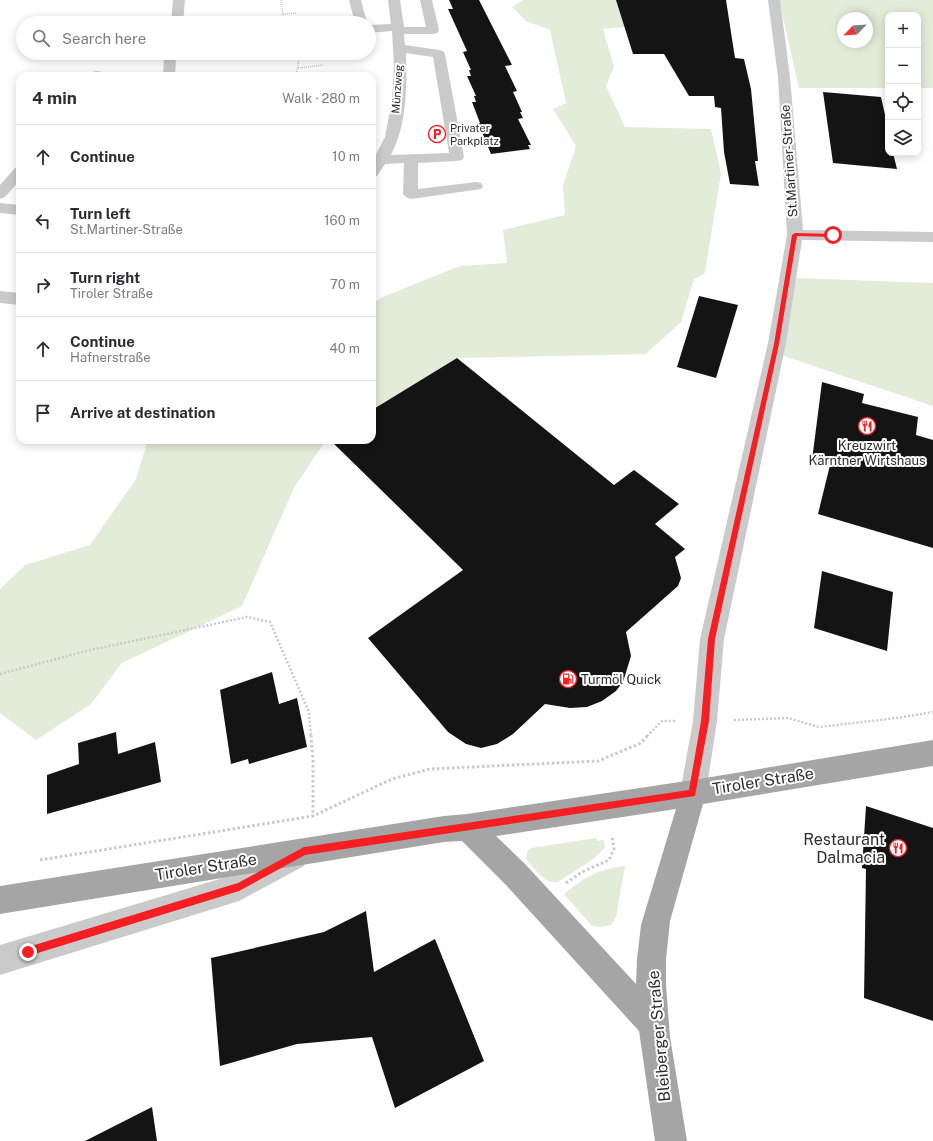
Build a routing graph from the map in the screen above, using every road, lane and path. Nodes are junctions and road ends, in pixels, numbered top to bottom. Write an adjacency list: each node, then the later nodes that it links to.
1 (179, 0): 9 (street)
2 (281, 0): 8 (path)
3 (355, 0): 10 (street)
4 (394, 0): 12 (street, Münzweg)
5 (426, 0): 12 (street)
6 (774, 0): 30 (street, St.Martiner-Straße)
7 (296, 13): 8 (path)
8 (283, 14)
9 (178, 16)
10 (359, 16)
11 (376, 29): 12 (street)
12 (398, 29): 13 (street, Münzweg)
13 (399, 48): 20 (street, Münzweg); 22 (street)
14 (170, 60): 18 (street)
15 (299, 60): 17 (path)
16 (324, 65): 17 (path)
17 (298, 68): 19 (path)
18 (169, 72)
19 (297, 72)
20 (387, 147): 21 (street); 23 (street, Münzweg)
21 (376, 148)
22 (411, 159): 23 (street); 26 (street)
23 (381, 160): 24 (street, Münzweg)
24 (376, 167)
25 (16, 178): 27 (street)
26 (476, 186)
27 (0, 194)
28 (0, 208): 29 (street)
29 (16, 210)
30 (795, 235): 31 (street); 39 (street, St.Martiner-Straße)
31 (933, 237)
32 (0, 297): 33 (street)
33 (16, 298)
34 (0, 674): 40 (path)
35 (933, 712): 36 (path)
36 (788, 718)
37 (673, 721): 40 (path)
38 (933, 752): 39 (main road, Tiroler Straße)
39 (693, 793): 41 (main road, Tiroler Straße); 48 (main road, Bleiberger Straße)
40 (313, 816): 44 (path)
41 (467, 827): 43 (main road, Tiroler Straße); 48 (main road)
42 (612, 837): 45 (path)
43 (304, 851): 46 (main road, Tiroler Straße); 47 (street)
44 (39, 860)
45 (563, 884)
46 (0, 900)
47 (0, 960)
48 (655, 1026): 49 (main road, Bleiberger Straße)
49 (671, 1141)

